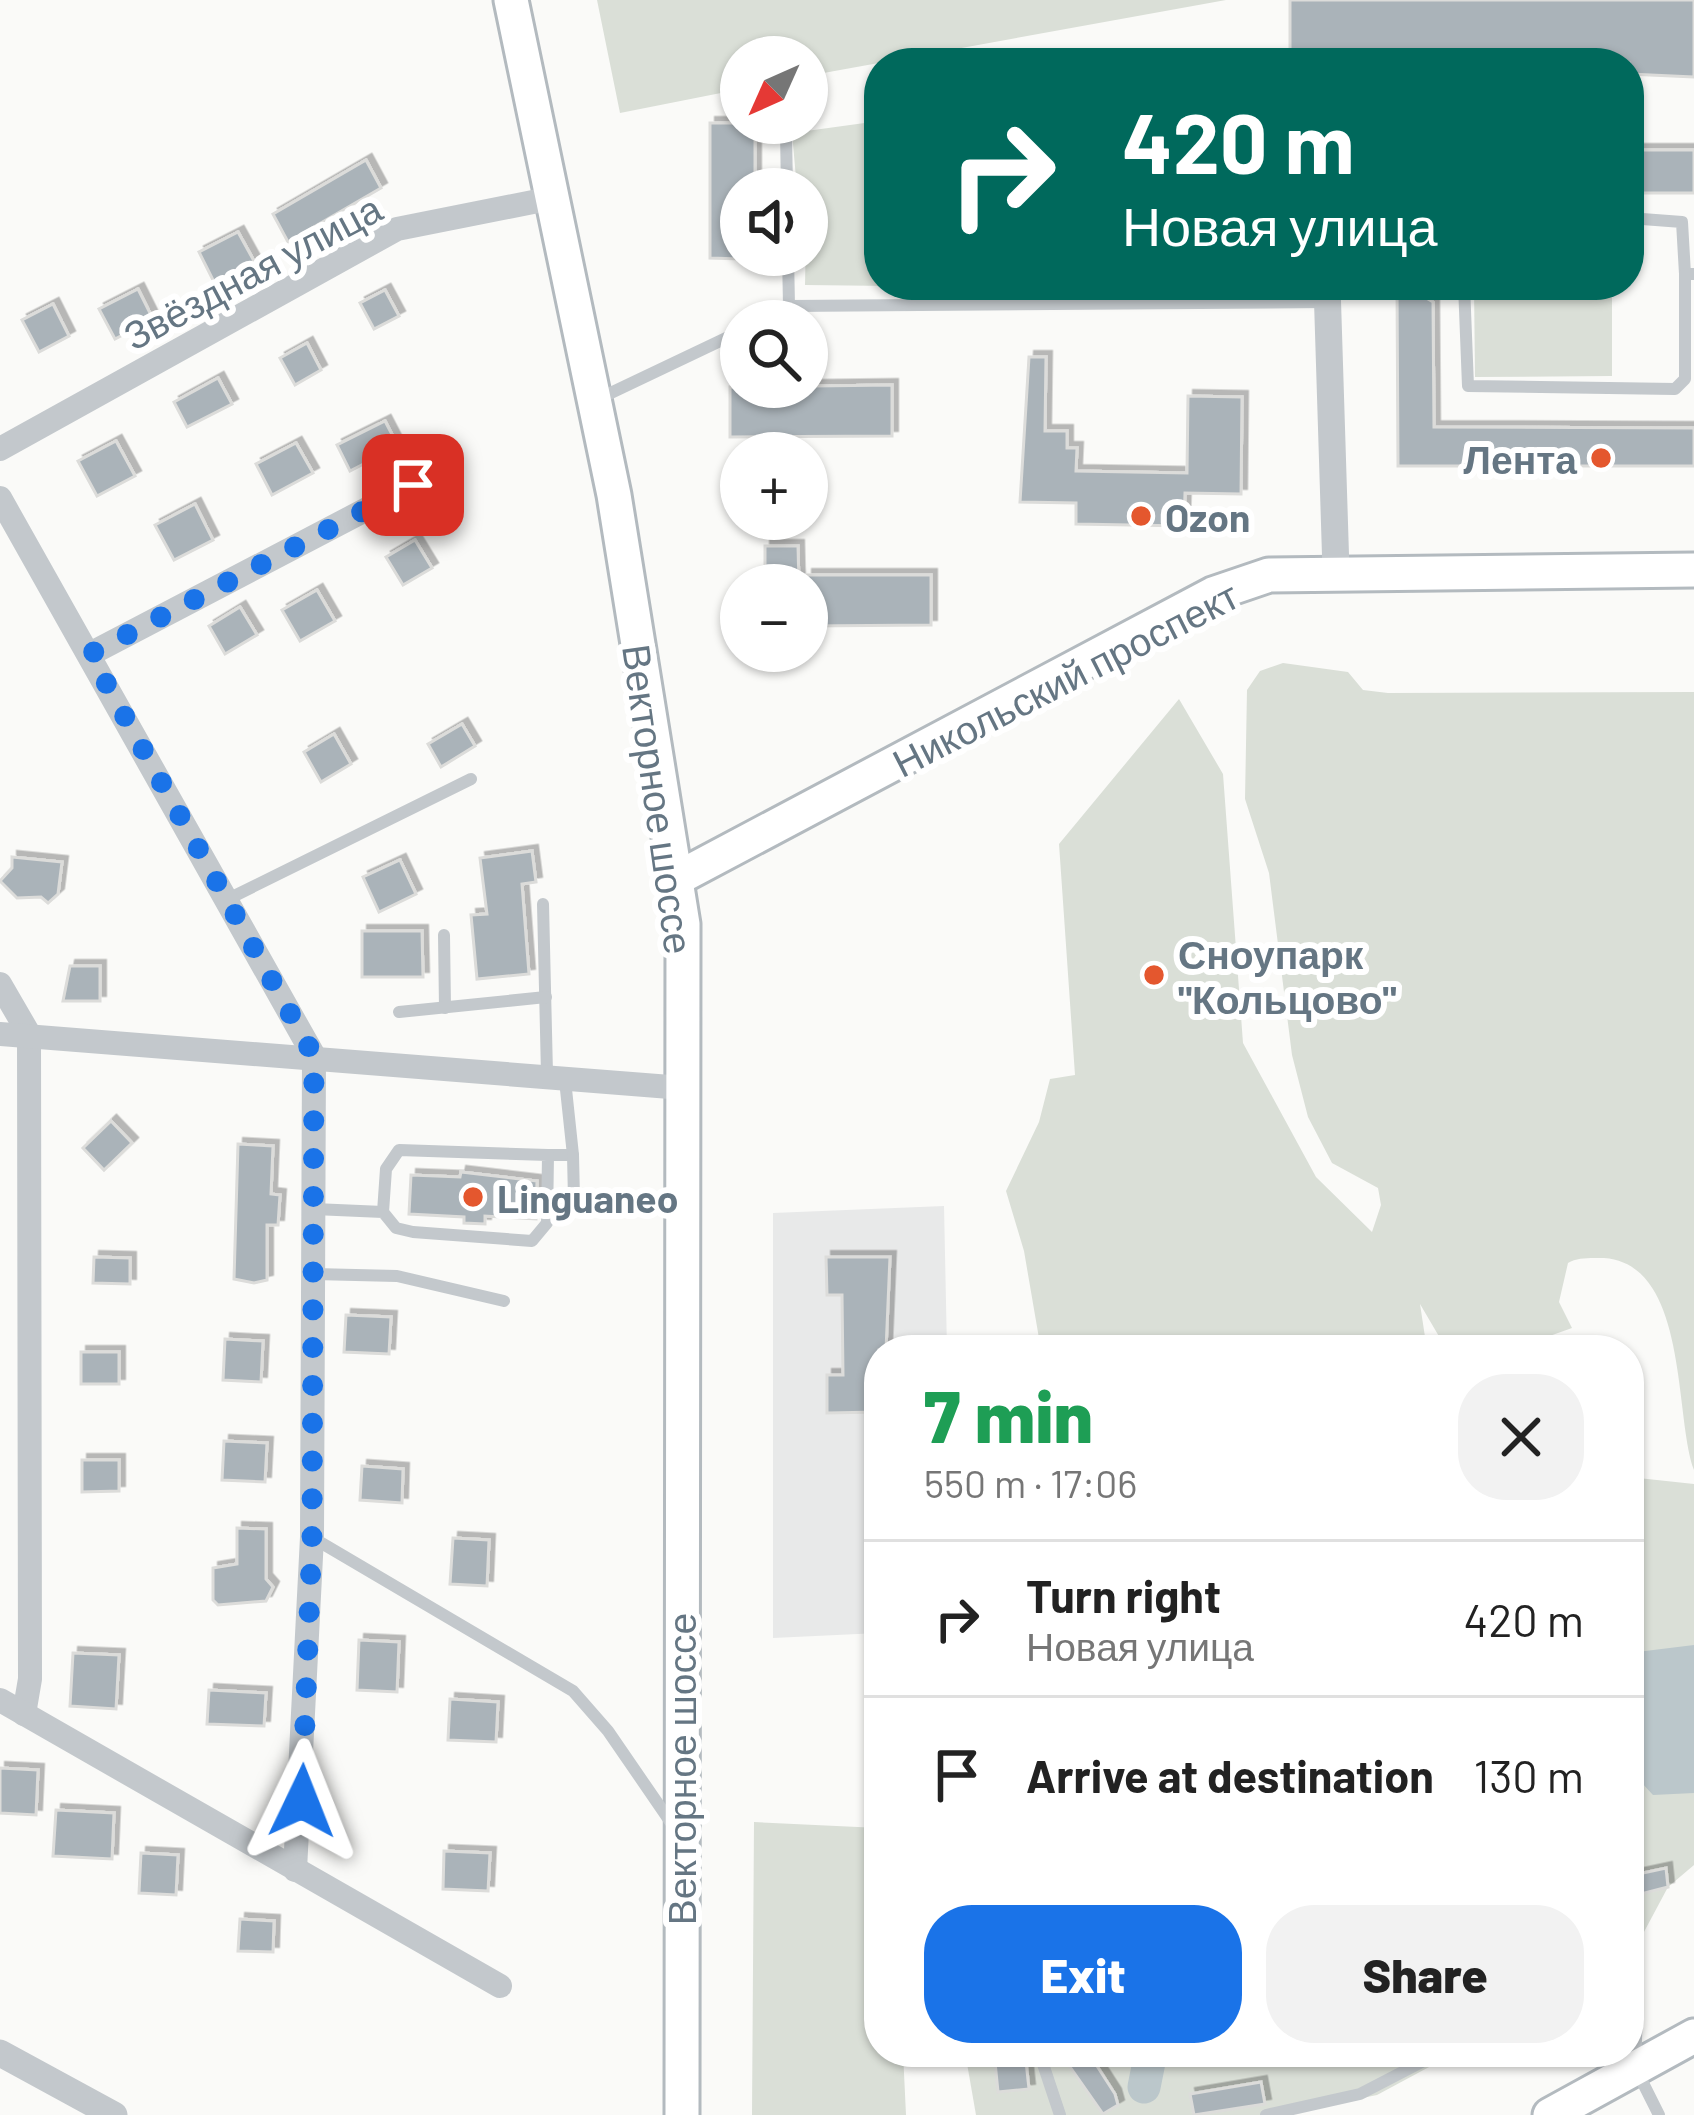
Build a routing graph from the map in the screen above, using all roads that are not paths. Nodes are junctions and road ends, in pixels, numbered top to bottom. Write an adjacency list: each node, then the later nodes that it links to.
1 (511, 0): 2 (main road, Векторное шоссе)
2 (554, 198): 10 (main road, Векторное шоссе); 11 (street, Звёздная улица)
3 (1644, 219): 4 (lane)
4 (1690, 274): 7 (lane)
5 (1058, 300): 8 (lane)
6 (1327, 300): 15 (street)
7 (1464, 300)
8 (828, 305)
9 (720, 341): 10 (lane)
10 (595, 401): 18 (main road, Векторное шоссе)
11 (0, 449)
12 (413, 485): 16 (street)
13 (0, 498): 16 (street)
14 (1694, 570): 15 (main road, Никольский проспект)
15 (1336, 571): 18 (main road, Никольский проспект)
16 (90, 654): 19 (street)
17 (471, 779): 19 (lane)
18 (676, 878): 30 (main road, Векторное шоссе)
19 (223, 902): 28 (street)
20 (542, 904): 23 (lane)
21 (443, 935): 24 (lane)
22 (0, 983): 27 (street)
23 (546, 997): 24 (lane); 29 (lane)
24 (445, 1008): 25 (lane)
25 (399, 1012)
26 (0, 1034): 27 (street)
27 (29, 1034): 28 (street); 40 (street)
28 (314, 1056): 29 (street); 34 (street)
29 (556, 1075): 30 (street); 32 (lane)
30 (683, 1088): 41 (main road, Векторное шоссе)
31 (548, 1155): 32 (lane); 35 (lane); 35 (lane)
32 (573, 1155): 33 (lane)
33 (574, 1199)
34 (313, 1209): 35 (lane); 36 (street)
35 (383, 1212)
36 (313, 1274): 37 (lane); 38 (street)
37 (504, 1301)
38 (312, 1537): 41 (lane); 42 (street)
39 (0, 1700): 40 (street)
40 (24, 1714): 42 (street)
41 (679, 1833): 51 (main road, Векторное шоссе)
42 (296, 1870): 43 (street)
43 (500, 1987)
44 (1694, 2036): 46 (main road)
45 (0, 2053): 50 (street)
46 (1644, 2062)
47 (1044, 2067): 52 (lane)
48 (1412, 2067): 53 (lane)
49 (1635, 2067): 54 (main road); 55 (lane)
50 (113, 2115)
51 (682, 2115)
52 (1060, 2115)
53 (1266, 2115)
54 (1550, 2115)
55 (1659, 2115)

